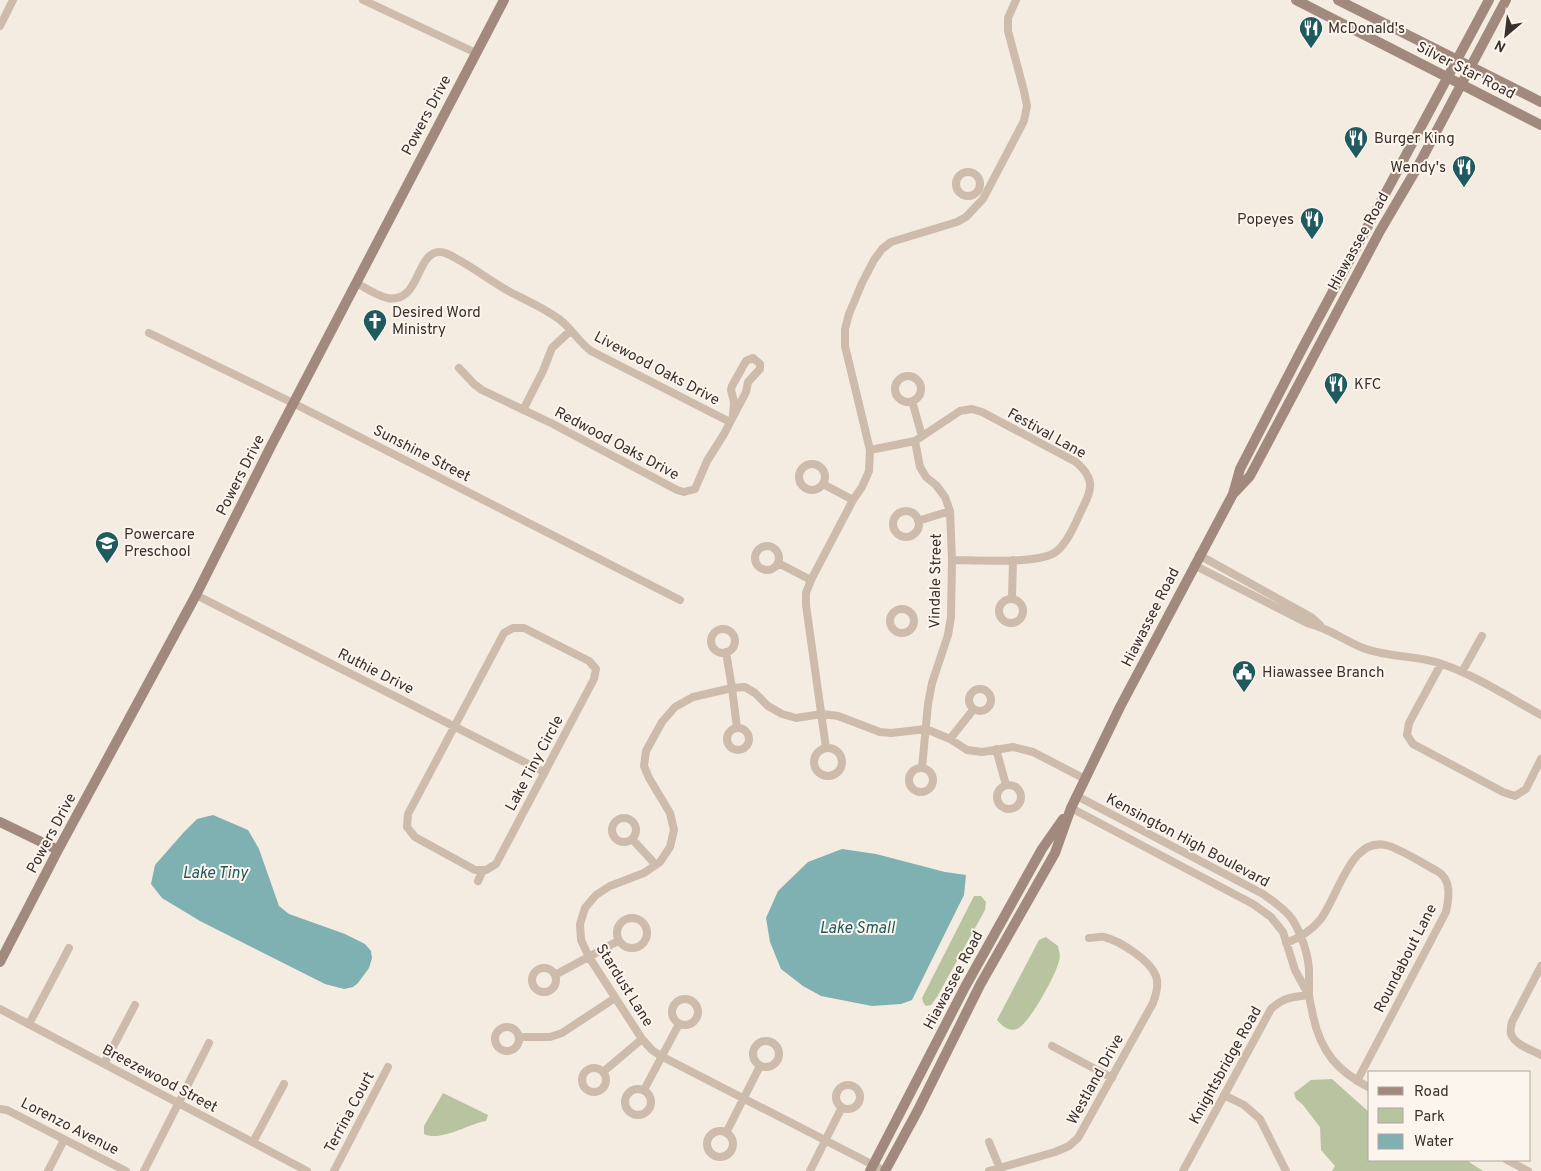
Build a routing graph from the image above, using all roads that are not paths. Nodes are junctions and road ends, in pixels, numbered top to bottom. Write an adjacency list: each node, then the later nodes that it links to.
1 (13, 0): 9 (street)
2 (363, 0): 10 (street)
3 (504, 0): 10 (street, Powers Drive)
4 (1016, 0): 26 (street)
5 (1296, 0): 13 (street, Silver Star Road)
6 (1338, 0): 11 (street, Silver Star Road)
7 (1489, 0): 11 (street, Hiawassee Road)
8 (1506, 0): 12 (street, Hiawassee Road)
9 (0, 26)
10 (476, 53): 17 (street, Powers Drive)
11 (1456, 60): 12 (street, Silver Star Road); 13 (street, Hiawassee Road)
12 (1471, 68): 14 (street, Hiawassee Road); 15 (street, Silver Star Road)
13 (1447, 77): 14 (street, Silver Star Road); 28 (street, Hiawassee Road)
14 (1461, 84): 16 (street, Silver Star Road); 28 (street, Hiawassee Road)
15 (1541, 102)
16 (1541, 125)
17 (356, 283): 18 (street, Livewood Oaks Drive); 22 (street, Powers Drive)
18 (570, 331): 23 (street); 24 (street, Livewood Oaks Drive)
19 (149, 333): 22 (street, Sunshine Street)
20 (459, 368): 23 (street, Redwood Oaks Drive)
21 (912, 401): 25 (street, Vindale Street)
22 (293, 403): 37 (street, Powers Drive); 39 (street, Sunshine Street)
23 (523, 410): 24 (street, Redwood Oaks Drive)
24 (731, 419): 24 (street, Redwood Oaks Drive)
25 (919, 439): 26 (street, Festival Lane); 30 (street, Vindale Street); 33 (street, Festival Lane)
26 (870, 450): 29 (street)
27 (823, 484): 29 (street)
28 (1233, 494): 34 (street, Hiawassee Road)
29 (853, 500): 36 (street)
30 (950, 511): 31 (street); 32 (street, Vindale Street)
31 (918, 521)
32 (952, 560): 33 (street, Festival Lane); 50 (street, Vindale Street)
33 (1013, 560): 38 (street)
34 (1197, 560): 42 (street); 57 (street, Hiawassee Road)
35 (778, 563): 36 (street)
36 (811, 580): 46 (street)
37 (196, 595): 48 (street, Ruthie Drive); 63 (street, Powers Drive)
38 (1012, 598)
39 (680, 600)
40 (1482, 636): 43 (street)
41 (726, 652): 44 (street)
42 (1441, 664): 43 (street); 54 (street)
43 (1462, 672): 47 (street)
44 (732, 688): 46 (street, Stardust Lane); 49 (street); 64 (street, Stardust Lane)
45 (974, 710): 51 (street)
46 (822, 714): 50 (street, Stardust Lane); 52 (street)
47 (1541, 715)
48 (454, 726): 56 (street, Ruthie Drive); 56 (street, Lake Tiny Circle); 65 (street, Lake Tiny Circle)
49 (737, 728)
50 (926, 729): 51 (street, Stardust Lane); 55 (street, Vindale Street)
51 (950, 739): 53 (street, Stardust Lane)
52 (826, 748)
53 (996, 749): 57 (street, Stardust Lane); 58 (street)
54 (1541, 759)
55 (922, 768)
56 (544, 772): 65 (street, Lake Tiny Circle)
57 (1085, 779): 59 (street, Hiawassee Road)
58 (1006, 785)
59 (1077, 796): 60 (street, Hiawassee Road); 67 (street, Kensington High Boulevard)
60 (1071, 808): 70 (street, Kensington High Boulevard); 108 (street, Hiawassee Road); 116 (street, Hiawassee Road)
61 (0, 822): 63 (street)
62 (632, 839): 64 (street)
63 (58, 850): 73 (street, Powers Drive)
64 (656, 865): 72 (street, Stardust Lane)
65 (483, 870): 66 (street)
66 (478, 881)
67 (1301, 937): 70 (street, Roundabout Lane); 76 (street, Kensington High Boulevard); 93 (street, Roundabout Lane)
68 (1089, 938): 92 (street, Westland Drive)
69 (618, 941): 69 (street); 72 (street)
70 (1286, 943): 76 (street, Kensington High Boulevard)
71 (69, 948): 80 (street)
72 (589, 957): 75 (street); 77 (street, Stardust Lane)
73 (0, 962)
74 (1541, 966): 86 (street)
75 (555, 975)
76 (1309, 995): 93 (street, Kensington High Boulevard); 97 (street, Knightsbridge Road)
77 (615, 998): 82 (street); 83 (street, Stardust Lane)
78 (135, 1006): 88 (street)
79 (0, 1008): 80 (street, Breezewood Street)
80 (28, 1024): 88 (street, Breezewood Street)
81 (679, 1024): 87 (street)
82 (519, 1037)
83 (642, 1039): 87 (street, Stardust Lane); 91 (street)
84 (209, 1043): 99 (street)
85 (1052, 1046): 92 (street)
86 (1541, 1055)
87 (661, 1056): 96 (street); 98 (street, Stardust Lane)
88 (104, 1064): 99 (street, Breezewood Street)
89 (760, 1066): 98 (street)
90 (388, 1067): 114 (street, Terrina Court)
91 (604, 1072)
92 (1112, 1078): 109 (street, Westland Drive)
93 (1357, 1081): 95 (street, Kensington High Boulevard)
94 (284, 1084): 105 (street)
95 (1368, 1087)
96 (644, 1090)
97 (1224, 1094): 118 (street, Knightsbridge Road); 119 (street)
98 (744, 1099): 102 (street); 104 (street, Stardust Lane)
99 (179, 1103): 105 (street, Breezewood Street); 112 (street)
100 (842, 1107): 104 (street)
101 (0, 1109): 103 (street, Lorenzo Avenue)
102 (726, 1132)
103 (64, 1140): 110 (street); 111 (street, Lorenzo Avenue)
104 (824, 1140): 108 (street, Stardust Lane); 115 (street)
105 (252, 1142): 113 (street, Breezewood Street)
106 (989, 1142): 109 (street)
107 (1509, 1161): 120 (street)
108 (872, 1168): 116 (street, Stardust Lane)
109 (1001, 1169): 117 (street, Westland Drive)
110 (48, 1171)
111 (126, 1171)
112 (144, 1171)
113 (307, 1171)
114 (334, 1171)
115 (810, 1171)
116 (885, 1171)
117 (989, 1171)
118 (1183, 1171)
119 (1286, 1171)
120 (1528, 1171)

